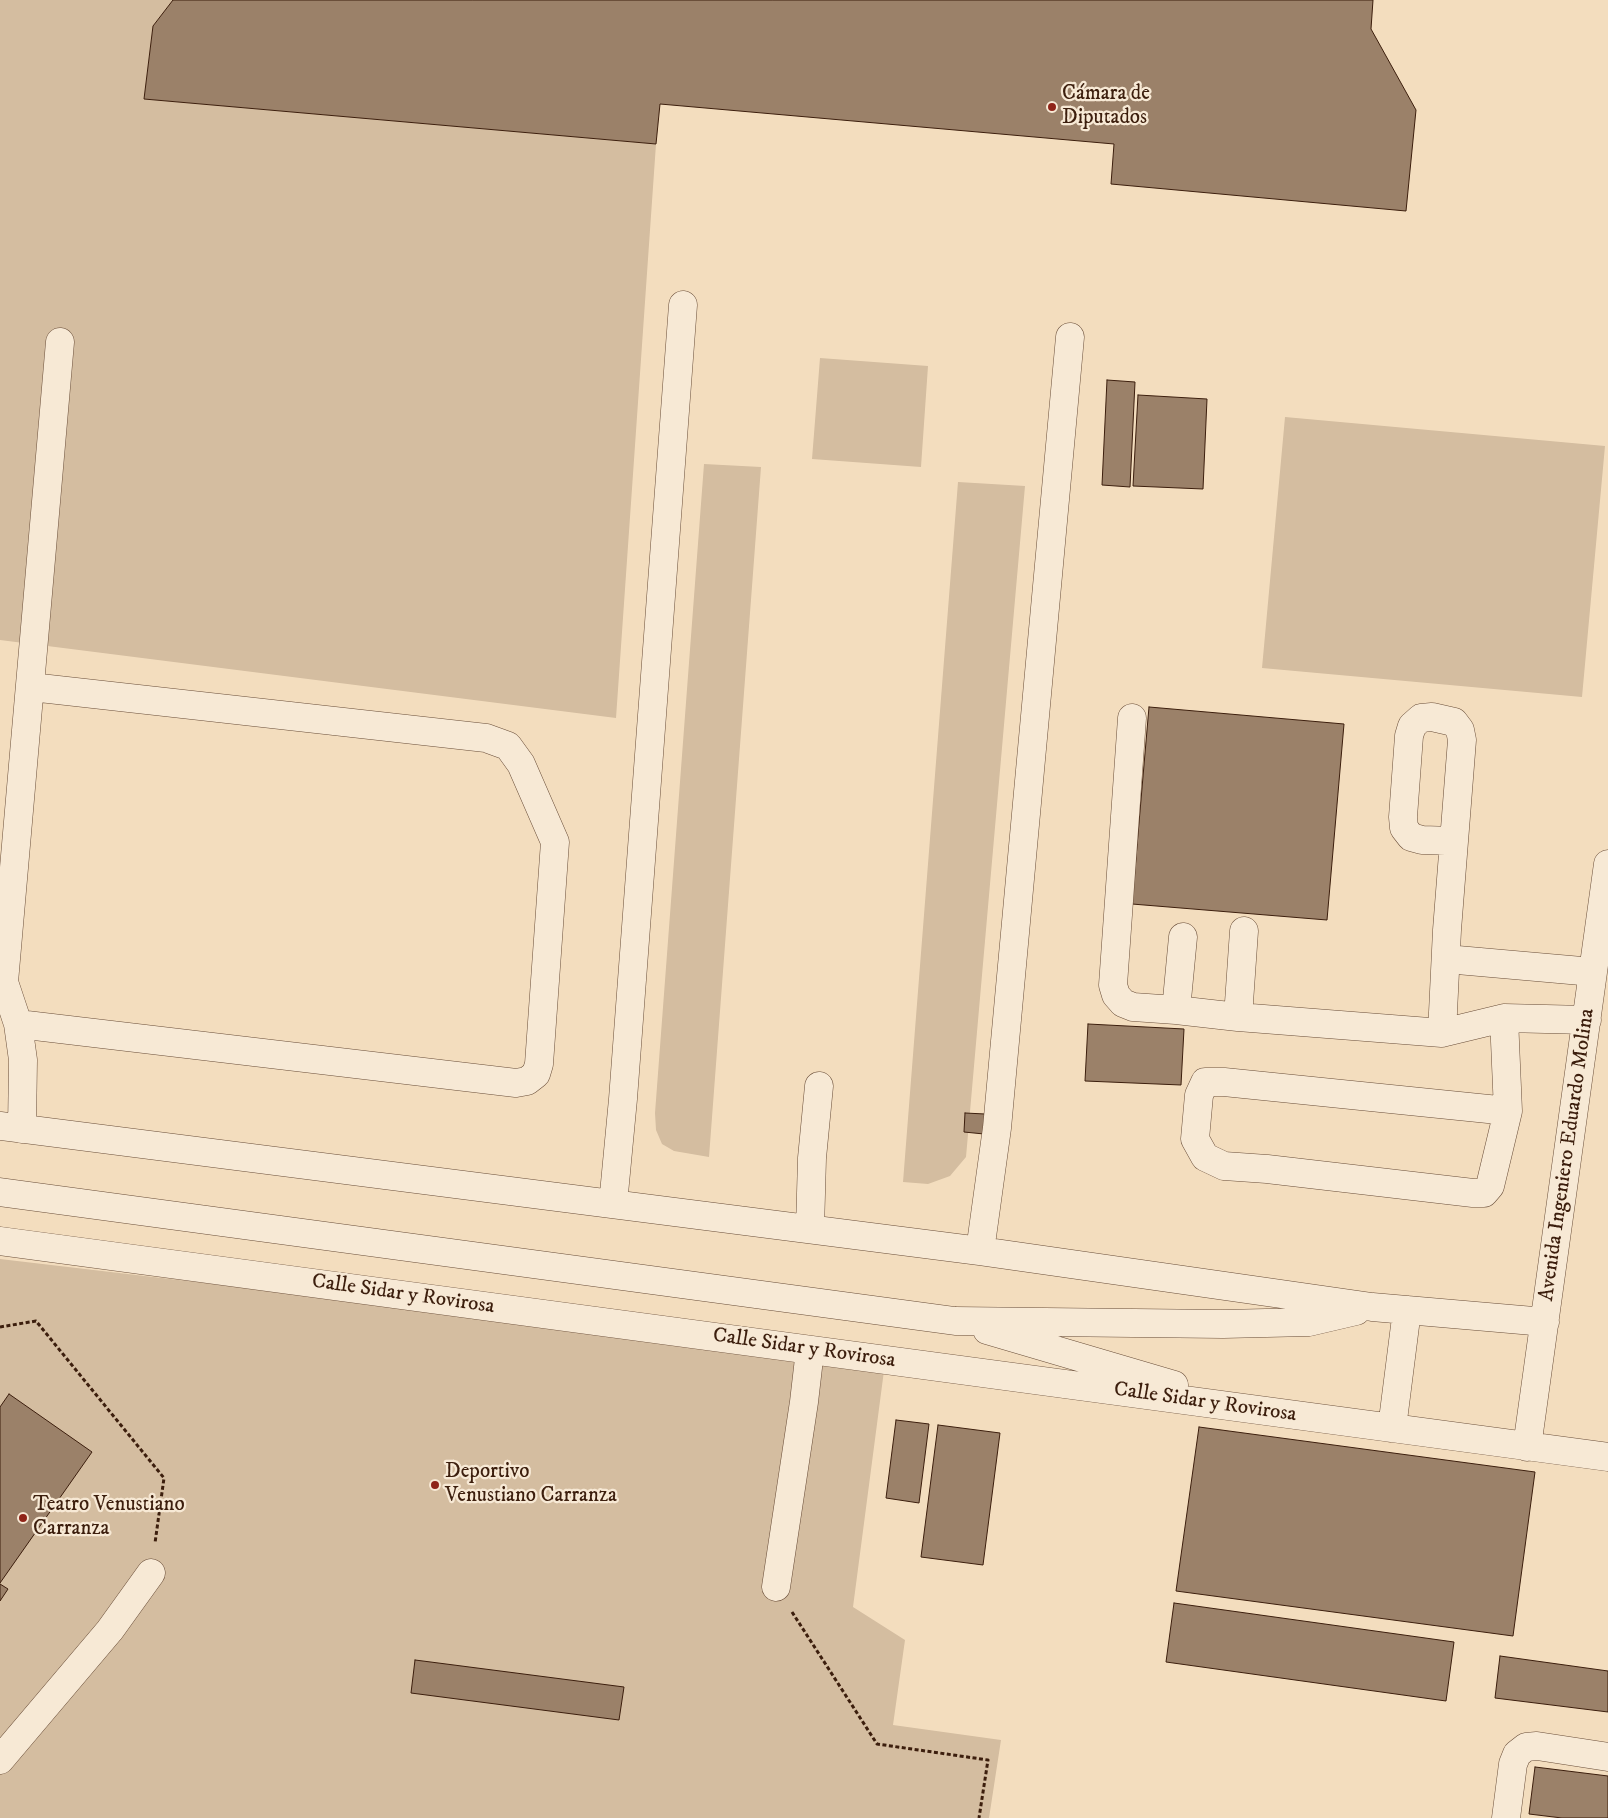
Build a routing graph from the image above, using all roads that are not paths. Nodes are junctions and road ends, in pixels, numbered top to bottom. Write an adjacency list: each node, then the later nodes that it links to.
1 (682, 304): 22 (street)
2 (1070, 337): 25 (street)
3 (60, 342): 4 (street)
4 (31, 687): 16 (street); 16 (street)
5 (1132, 718): 12 (street)
6 (1454, 841): 10 (street)
7 (1608, 864): 11 (street, Avenida Ingeniero Eduardo Molina)
8 (1244, 931): 13 (street)
9 (1183, 937): 12 (street)
10 (1446, 959): 11 (street); 17 (street)
11 (1593, 972): 15 (street, Avenida Ingeniero Eduardo Molina)
12 (1176, 1010): 13 (street)
13 (1238, 1017): 17 (street)
14 (1504, 1018): 15 (street); 17 (street); 19 (street)
15 (1586, 1020): 29 (street, Avenida Ingeniero Eduardo Molina)
16 (18, 1024): 20 (street)
17 (1442, 1033)
18 (819, 1086): 23 (street)
19 (1508, 1111): 19 (street)
20 (11, 1128): 22 (street)
21 (0, 1192): 28 (street)
22 (614, 1204): 23 (street)
23 (810, 1229): 25 (street)
24 (0, 1241): 30 (street, Calle Sidar y Rovirosa)
25 (980, 1250): 26 (street)
26 (1372, 1307): 27 (street); 28 (street)
27 (1407, 1310): 29 (street); 32 (street)
28 (954, 1320): 31 (street)
29 (1545, 1322): 33 (street, Avenida Ingeniero Eduardo Molina)
30 (810, 1350): 31 (street, Calle Sidar y Rovirosa); 36 (street)
31 (1258, 1410): 32 (street, Calle Sidar y Rovirosa)
32 (1392, 1428): 33 (street, Calle Sidar y Rovirosa)
33 (1527, 1447): 34 (street, Calle Sidar y Rovirosa)
34 (1608, 1457)
35 (151, 1573): 38 (street)
36 (776, 1586)
37 (1608, 1756): 39 (street)
38 (0, 1760)
39 (1506, 1818)

